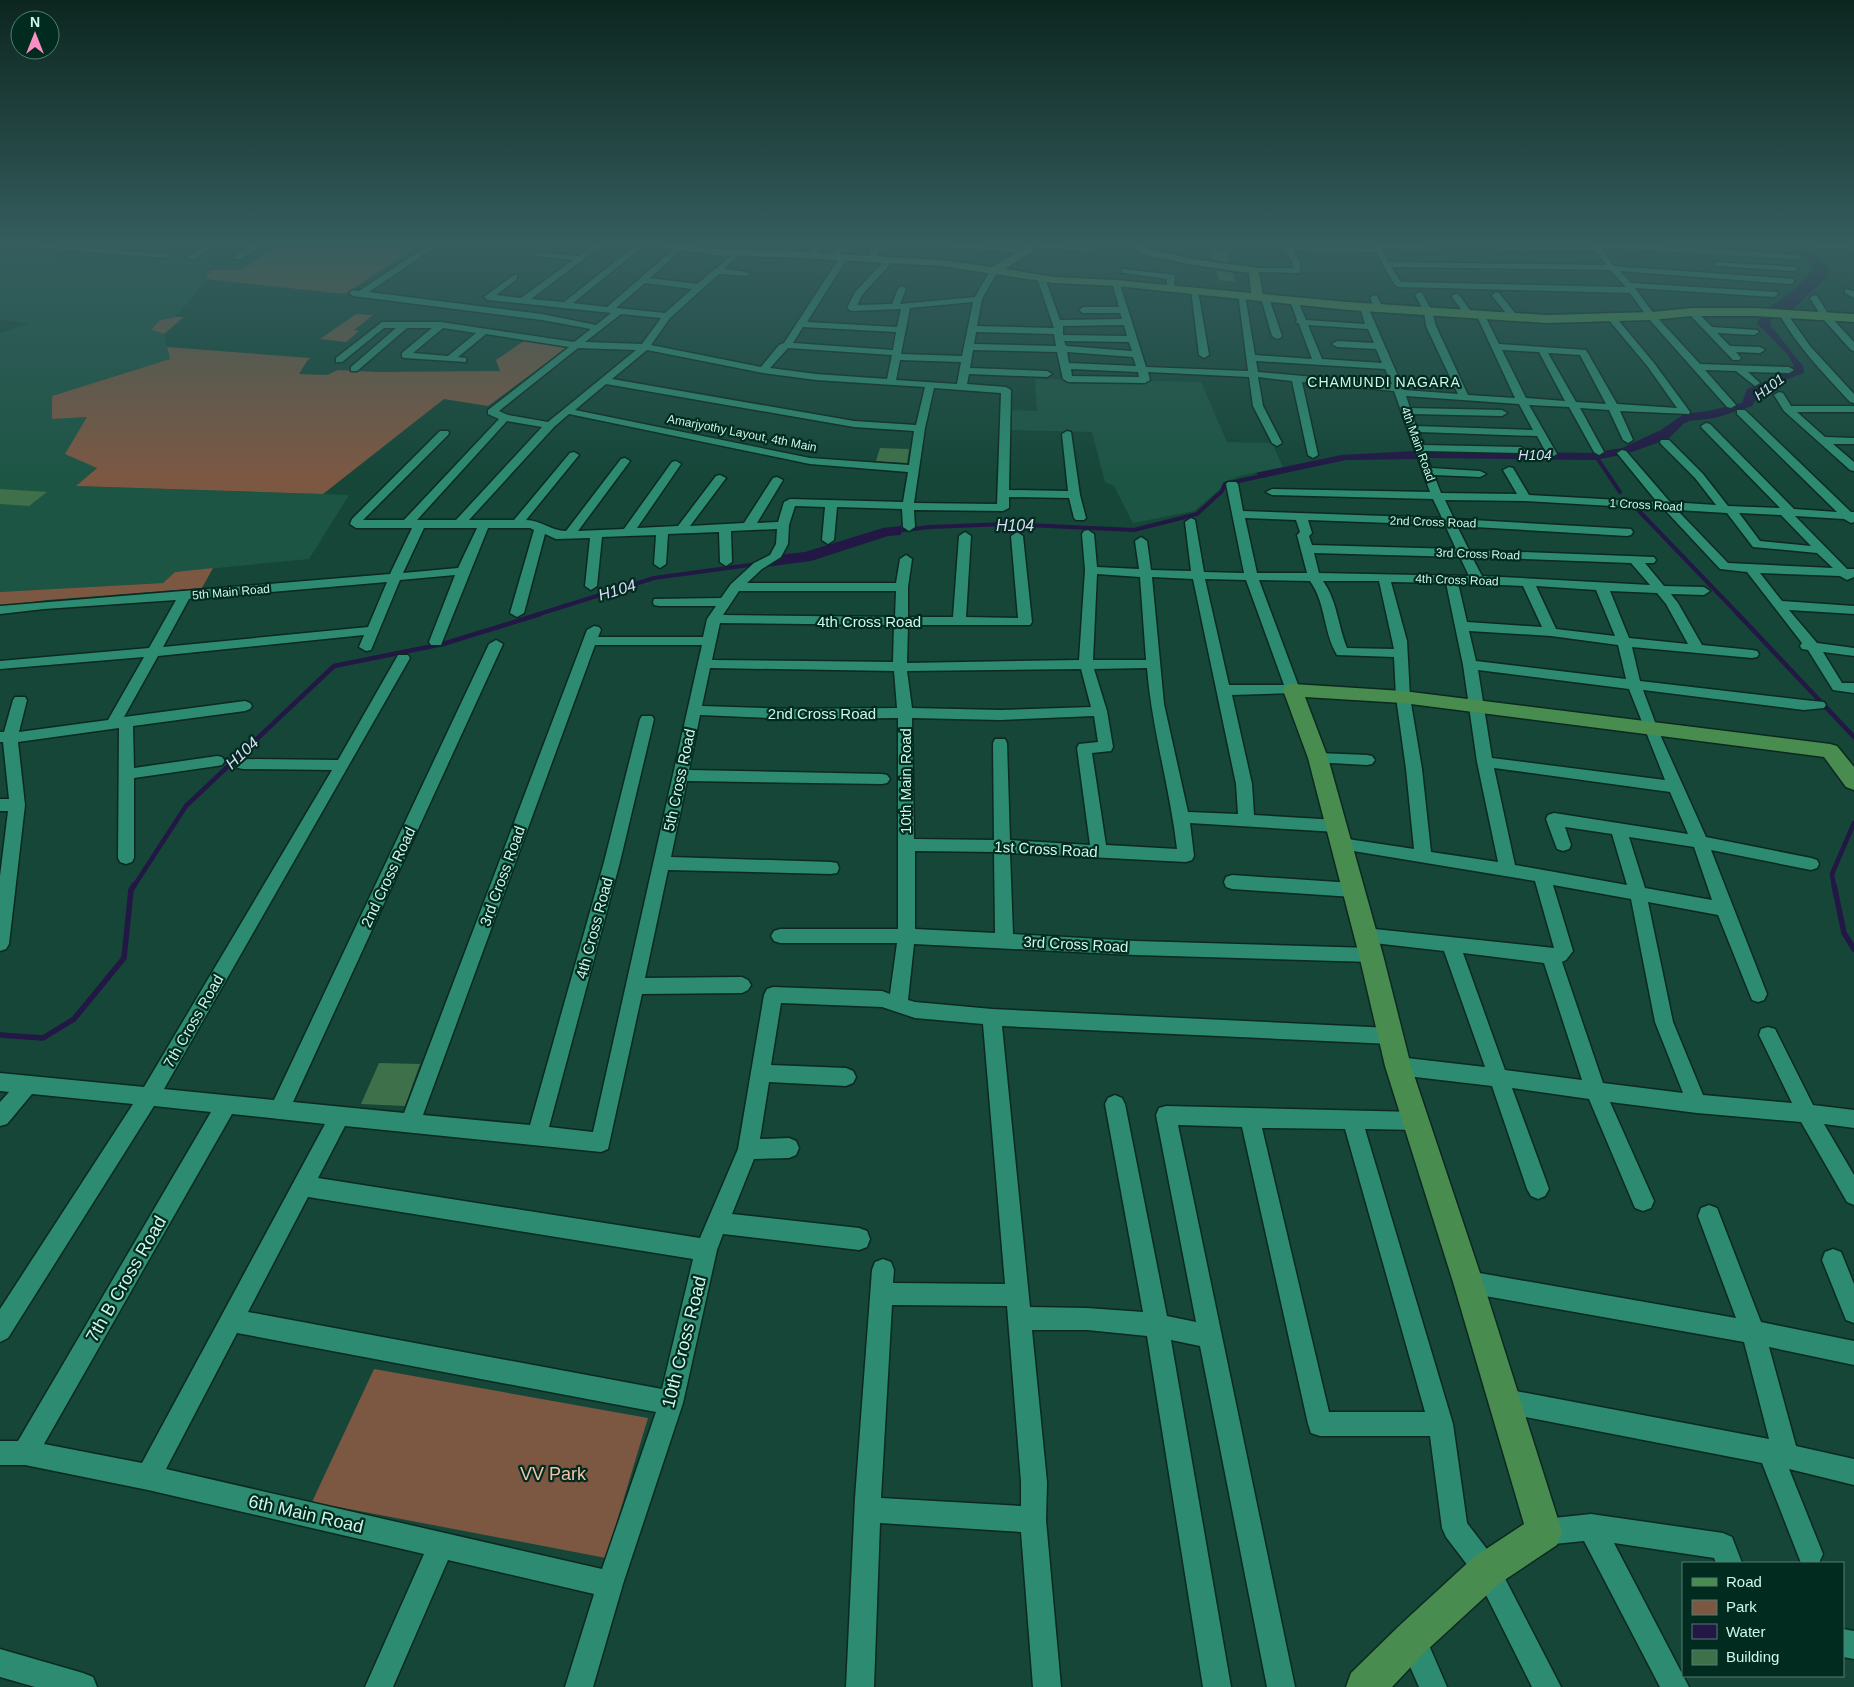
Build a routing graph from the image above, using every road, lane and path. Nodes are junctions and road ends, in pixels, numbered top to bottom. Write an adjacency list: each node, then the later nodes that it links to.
1 (556, 320): 25 (street)
2 (606, 320): 25 (street)
3 (664, 320): 38 (street)
4 (803, 320): 22 (street)
5 (904, 320): 27 (street)
6 (974, 320): 26 (street)
7 (1054, 320): 30 (street)
8 (1198, 320): 48 (street)
9 (1245, 320): 49 (street)
10 (1270, 320): 32 (street)
11 (1368, 320): 24 (street, 4th Main Road)
12 (1430, 320): 73 (street)
13 (1478, 320): 40 (street)
14 (1613, 320): 78 (street)
15 (1654, 320): 57 (street)
16 (1699, 320): 28 (street)
17 (1787, 320): 74 (street)
18 (1829, 320): 41 (street)
19 (1128, 322): 30 (street); 33 (street)
20 (1300, 322): 24 (street); 54 (street)
21 (406, 324): 23 (street); 52 (street); 58 (street)
22 (801, 324): 27 (street); 36 (street)
23 (441, 325): 29 (street); 50 (street)
24 (1371, 327): 37 (street, 4th Main Road)
25 (599, 328): 35 (street)
26 (972, 329): 30 (street); 39 (street)
27 (902, 330): 47 (street)
28 (1709, 330): 31 (street); 43 (street)
29 (484, 331): 35 (street); 50 (street)
30 (1058, 331): 33 (street); 42 (street)
31 (1754, 332)
32 (1277, 336)
33 (1132, 338): 46 (street)
34 (1337, 344): 37 (street)
35 (576, 345): 38 (street); 85 (street)
36 (787, 345): 47 (street); 59 (street)
37 (1379, 346): 56 (street, 4th Main Road)
38 (645, 347): 59 (street); 66 (street)
39 (969, 347): 42 (street); 51 (street)
40 (1495, 347): 44 (street); 75 (street)
41 (1854, 348)
42 (1061, 349): 46 (street); 60 (street)
43 (1727, 349): 45 (street); 55 (street)
44 (1542, 350): 76 (street); 78 (street)
45 (1760, 350)
46 (1137, 354): 60 (street)
47 (896, 355): 51 (street); 67 (street)
48 (1204, 355)
49 (1251, 358): 54 (street); 64 (street)
50 (450, 359): 53 (street)
51 (966, 359): 62 (street)
52 (339, 360)
53 (463, 360)
54 (1318, 362): 56 (street)
55 (1737, 363): 57 (street); 61 (street); 68 (street)
56 (1389, 366): 71 (street, 4th Main Road)
57 (1697, 366): 77 (street)
58 (354, 368)
59 (763, 370): 67 (street)
60 (1142, 370): 64 (street)
61 (1790, 370)
62 (964, 371): 63 (street); 70 (street)
63 (1046, 374)
64 (1253, 374): 65 (street); 97 (street)
65 (1296, 378): 71 (street); 104 (street)
66 (603, 380): 81 (street); 88 (street)
67 (891, 382): 69 (street)
68 (1755, 383)
69 (930, 386): 70 (street); 88 (street)
70 (962, 388): 117 (street)
71 (1399, 390): 73 (street); 82 (street, 4th Main Road)
72 (1779, 395): 79 (street)
73 (1464, 397): 75 (street)
74 (1854, 400)
75 (1522, 401): 76 (street); 91 (street)
76 (1571, 404): 78 (street); 100 (street)
77 (1731, 405)
78 (1613, 407): 93 (street)
79 (1788, 409): 80 (street); 94 (street)
80 (1854, 409)
81 (567, 411): 86 (street); 107 (street, Amarjyothy Layout, 4th Main)
82 (1406, 411): 84 (street); 89 (street, 4th Main Road)
83 (1741, 412): 130 (street)
84 (1502, 413)
85 (505, 418): 86 (street); 136 (street)
86 (550, 425): 133 (street)
87 (1706, 426): 126 (street)
88 (920, 428): 107 (street)
89 (1412, 429): 91 (street); 98 (street, 4th Main Road)
90 (444, 433): 136 (street)
91 (1540, 433): 101 (street)
92 (1067, 434): 118 (street)
93 (1628, 440)
94 (1823, 440): 95 (street); 108 (street)
95 (1854, 441)
96 (1665, 442): 125 (street)
97 (1277, 443)
98 (1418, 448): 99 (street); 110 (street, 4th Main Road)
99 (1521, 450)
100 (1599, 452)
101 (1552, 454)
102 (1622, 454): 124 (street)
103 (574, 455): 135 (street)
104 (1313, 455)
105 (625, 460): 148 (street)
106 (676, 464): 144 (street)
107 (914, 468): 123 (street)
108 (1854, 468)
109 (1509, 470): 120 (street)
110 (1427, 471): 111 (street); 119 (street, 4th Main Road)
111 (1480, 474)
112 (720, 478): 142 (street)
113 (776, 480): 139 (street)
114 (1232, 484): 127 (street)
115 (1272, 492): 119 (street, 1 Cross Road)
116 (1620, 492): 122 (street)
117 (1003, 493): 118 (street); 123 (street)
118 (1074, 495): 129 (street)
119 (1438, 497): 120 (street, 1 Cross Road); 132 (street, 4th Main Road)
120 (1525, 498): 122 (street, 1 Cross Road)
121 (831, 504): 123 (street); 137 (street); 151 (street)
122 (1627, 504): 124 (street, 1 Cross Road)
123 (908, 506): 140 (street)
124 (1667, 506): 125 (street, 1 Cross Road); 162 (street)
125 (1728, 509): 126 (street, 1 Cross Road); 155 (street)
126 (1787, 512): 130 (street, 1 Cross Road); 165 (street)
127 (1238, 514): 128 (street, 2nd Cross Road); 168 (street)
128 (1301, 517): 132 (street, 2nd Cross Road); 154 (street)
129 (1080, 518)
130 (1852, 518)
131 (1191, 522): 167 (street)
132 (1448, 522): 145 (street, 2nd Cross Road); 156 (street, 4th Main Road)
133 (459, 524): 134 (street); 136 (street)
134 (484, 524): 135 (street); 164 (street)
135 (517, 524): 138 (street)
136 (413, 525): 169 (street)
137 (784, 525): 139 (street); 153 (street)
138 (541, 527): 148 (street); 188 (street)
139 (748, 527): 141 (street)
140 (909, 527)
141 (725, 528): 142 (street); 160 (street)
142 (682, 529): 143 (street)
143 (662, 530): 144 (street); 161 (street)
144 (628, 532): 146 (street)
145 (1628, 532)
146 (596, 533): 148 (street); 176 (street)
147 (1088, 534): 163 (street)
148 (569, 535)
149 (965, 536): 191 (street)
150 (1017, 536): 192 (street)
151 (828, 540)
152 (1141, 540): 166 (street)
153 (782, 544): 177 (street, 5th Cross Road)
154 (1307, 549): 156 (street, 3rd Cross Road); 170 (street)
155 (1813, 550)
156 (1464, 553): 158 (street, 3rd Cross Road); 173 (street, 4th Main Road)
157 (906, 560): 178 (street, 10th Main Road)
158 (1635, 560): 159 (street, 3rd Cross Road); 180 (street)
159 (1650, 560)
160 (726, 562)
161 (660, 564)
162 (1751, 569): 165 (street); 185 (street)
163 (1091, 570): 166 (street, 4th Cross Road); 209 (street)
164 (462, 571): 169 (street, 5th Main Road); 196 (street)
165 (1849, 573): 175 (street)
166 (1146, 574): 167 (street, 4th Cross Road); 210 (street)
167 (1198, 574): 168 (street, 4th Cross Road); 216 (street)
168 (1252, 576): 170 (street, 4th Cross Road); 217 (street)
169 (394, 577): 182 (street, 5th Main Road); 194 (street)
170 (1314, 577): 171 (street, 4th Cross Road); 204 (street)
171 (1384, 578): 172 (street, 4th Cross Road); 204 (street)
172 (1451, 579): 173 (street, 4th Cross Road); 193 (street)
173 (1477, 580): 174 (street, 4th Cross Road)
174 (1528, 583): 179 (street, 4th Cross Road); 195 (street)
175 (1854, 583)
176 (591, 586)
177 (735, 587): 178 (street); 184 (street, 5th Cross Road)
178 (902, 587): 190 (street, 10th Main Road)
179 (1602, 588): 180 (street, 4th Cross Road); 198 (street)
180 (1663, 591): 181 (street); 202 (street)
181 (1704, 592)
182 (185, 596): 186 (street, 5th Main Road); 203 (street)
183 (659, 602): 184 (street)
184 (726, 602): 189 (street, 5th Cross Road)
185 (1778, 605): 187 (street); 200 (street)
186 (0, 610)
187 (1854, 610)
188 (517, 613)
189 (714, 620): 190 (street, 4th Cross Road); 197 (street, 5th Cross Road)
190 (901, 621): 191 (street, 4th Cross Road); 213 (street, 10th Main Road)
191 (959, 622): 192 (street, 4th Cross Road)
192 (1025, 622)
193 (1462, 626): 195 (street); 212 (street)
194 (374, 630): 201 (street); 203 (street)
195 (1551, 632): 198 (street)
196 (436, 642)
197 (710, 642): 208 (street, 5th Cross Road); 298 (street, 3rd Cross Road)
198 (1624, 642): 202 (street); 214 (street)
199 (496, 644): 290 (street, 2nd Cross Road)
200 (1806, 646): 205 (street); 215 (street)
201 (366, 647)
202 (1697, 648): 206 (street)
203 (153, 652): 211 (street); 227 (street)
204 (1400, 652): 218 (street)
205 (1854, 652)
206 (1752, 654)
207 (403, 658): 236 (street, 7th Cross Road)
208 (704, 664): 213 (street); 223 (street, 5th Cross Road)
209 (1086, 664): 210 (street); 213 (street); 224 (street)
210 (1154, 664): 244 (street)
211 (0, 665)
212 (1470, 665): 214 (street); 222 (street)
213 (900, 667): 225 (street, 10th Main Road)
214 (1634, 684): 220 (street); 228 (street)
215 (1854, 688)
216 (1224, 690): 217 (street); 245 (street)
217 (1293, 690): 218 (street); 231 (street)
218 (1403, 697): 222 (street); 253 (street)
219 (20, 700): 229 (street)
220 (1819, 705)
221 (245, 706): 227 (street)
222 (1474, 707): 228 (street); 234 (street)
223 (694, 710): 225 (street, 2nd Cross Road); 238 (street, 5th Cross Road)
224 (1100, 711): 225 (street, 2nd Cross Road); 252 (street)
225 (905, 713): 249 (street, 10th Main Road)
226 (647, 719): 299 (street, 4th Cross Road)
227 (119, 722): 229 (street); 237 (street)
228 (1651, 730): 240 (street); 241 (street)
229 (5, 738): 243 (street)
230 (1000, 743): 251 (street)
231 (1318, 758): 232 (street); 247 (street)
232 (1367, 760)
233 (218, 761): 237 (street)
234 (1485, 762): 241 (street); 258 (street)
235 (243, 764): 236 (street)
236 (342, 765): 286 (street, 7th Cross Road)
237 (126, 774): 254 (street)
238 (680, 775): 239 (street); 255 (street, 5th Cross Road)
239 (882, 779)
240 (1853, 782)
241 (1676, 787): 248 (street)
242 (0, 805): 243 (street)
243 (17, 805): 260 (street)
244 (1181, 817): 245 (street); 252 (street, 1st Cross Road)
245 (1246, 819): 247 (street)
246 (1619, 829): 248 (street); 250 (street); 263 (street)
247 (1339, 835): 253 (street); 262 (street)
248 (1700, 842): 256 (street); 264 (street)
249 (906, 845): 251 (street, 1st Cross Road); 266 (street, 10th Main Road)
250 (1563, 845)
251 (1002, 846): 252 (street, 1st Cross Road); 267 (street)
252 (1099, 852)
253 (1422, 857): 258 (street)
254 (126, 858)
255 (661, 863): 257 (street); 273 (street, 5th Cross Road)
256 (1811, 864)
257 (831, 868)
258 (1508, 870): 259 (street)
259 (1542, 876): 263 (street); 271 (street)
260 (5, 879): 268 (street)
261 (1232, 882): 262 (street)
262 (1353, 890): 270 (street)
263 (1638, 893): 264 (street); 289 (street)
264 (1724, 909): 274 (street)
265 (780, 936): 266 (street, 3rd Cross Road)
266 (907, 936): 267 (street, 3rd Cross Road); 275 (street, 10th Main Road)
267 (1004, 941): 270 (street, 3rd Cross Road)
268 (0, 944)
269 (1451, 944): 270 (street, 3rd Cross Road); 271 (street, 3rd Cross Road); 282 (street)
270 (1368, 945): 278 (street)
271 (1551, 956): 285 (street)
272 (742, 985): 273 (street)
273 (635, 986): 299 (street, 5th Cross Road)
274 (1758, 994)
275 (899, 1003): 276 (street); 280 (street, 10th Cross Road)
276 (992, 1017): 278 (street); 314 (street)
277 (1768, 1035): 291 (street)
278 (1391, 1036): 279 (street)
279 (1398, 1066): 282 (street); 297 (street)
280 (760, 1073): 281 (street); 301 (street, 10th Cross Road)
281 (846, 1077)
282 (1497, 1077): 285 (street); 303 (street)
283 (0, 1082): 284 (street)
284 (28, 1084): 286 (street); 293 (street)
285 (1596, 1092): 289 (street); 305 (street)
286 (150, 1096): 287 (street); 319 (street, 7th Cross Road)
287 (227, 1104): 290 (street); 326 (street, 7th B Cross Road)
288 (1115, 1104): 318 (street)
289 (1697, 1104): 291 (street)
290 (279, 1110): 292 (street)
291 (1807, 1113): 296 (street); 304 (street)
292 (340, 1116): 298 (street); 302 (street)
293 (0, 1117)
294 (1250, 1118): 295 (street); 321 (street); 325 (street)
295 (1352, 1119): 297 (street); 325 (street)
296 (1854, 1119)
297 (1416, 1121): 312 (street)
298 (410, 1122): 299 (street)
299 (537, 1135)
300 (789, 1148): 301 (street)
301 (748, 1149): 307 (street, 10th Cross Road)
302 (303, 1186): 309 (street); 317 (street)
303 (1538, 1190)
304 (1854, 1195)
305 (1643, 1201)
306 (1710, 1216): 320 (street)
307 (718, 1223): 308 (street); 309 (street, 10th Cross Road)
308 (859, 1239)
309 (706, 1250): 324 (street, 10th Cross Road)
310 (1833, 1260): 315 (street)
311 (883, 1270): 313 (street)
312 (1468, 1282): 320 (street); 323 (street)
313 (882, 1294): 314 (street); 330 (street)
314 (1017, 1295): 316 (street)
315 (1854, 1312)
316 (1019, 1318): 318 (street); 331 (street)
317 (231, 1320): 324 (street); 329 (street)
318 (1157, 1325): 321 (street); 346 (street)
319 (0, 1330)
320 (1754, 1332): 322 (street); 327 (street)
321 (1210, 1337): 347 (street)
322 (1854, 1353)
323 (1505, 1401): 327 (street); 333 (street)
324 (671, 1403): 338 (street, 10th Cross Road)
325 (1441, 1424): 337 (street)
326 (12, 1453): 329 (street, 6th Main Road)
327 (1778, 1454): 328 (street); 335 (street)
328 (1854, 1472)
329 (148, 1477): 334 (street, 6th Main Road)
330 (869, 1510): 331 (street); 344 (street)
331 (1033, 1520): 345 (street)
332 (1591, 1527): 333 (street); 336 (street); 351 (street)
333 (1544, 1532): 337 (street)
334 (441, 1545): 338 (street, 6th Main Road); 342 (street)
335 (1810, 1554)
336 (1729, 1562)
337 (1487, 1570): 339 (street); 350 (street)
338 (610, 1584): 343 (street, 10th Cross Road)
339 (1412, 1639): 348 (street); 349 (street)
340 (0, 1664): 341 (street)
341 (83, 1687)
342 (379, 1687)
343 (579, 1687)
344 (860, 1687)
345 (1047, 1687)
346 (1217, 1687)
347 (1281, 1687)
348 (1365, 1687)
349 (1433, 1687)
350 (1547, 1687)
351 (1675, 1687)

